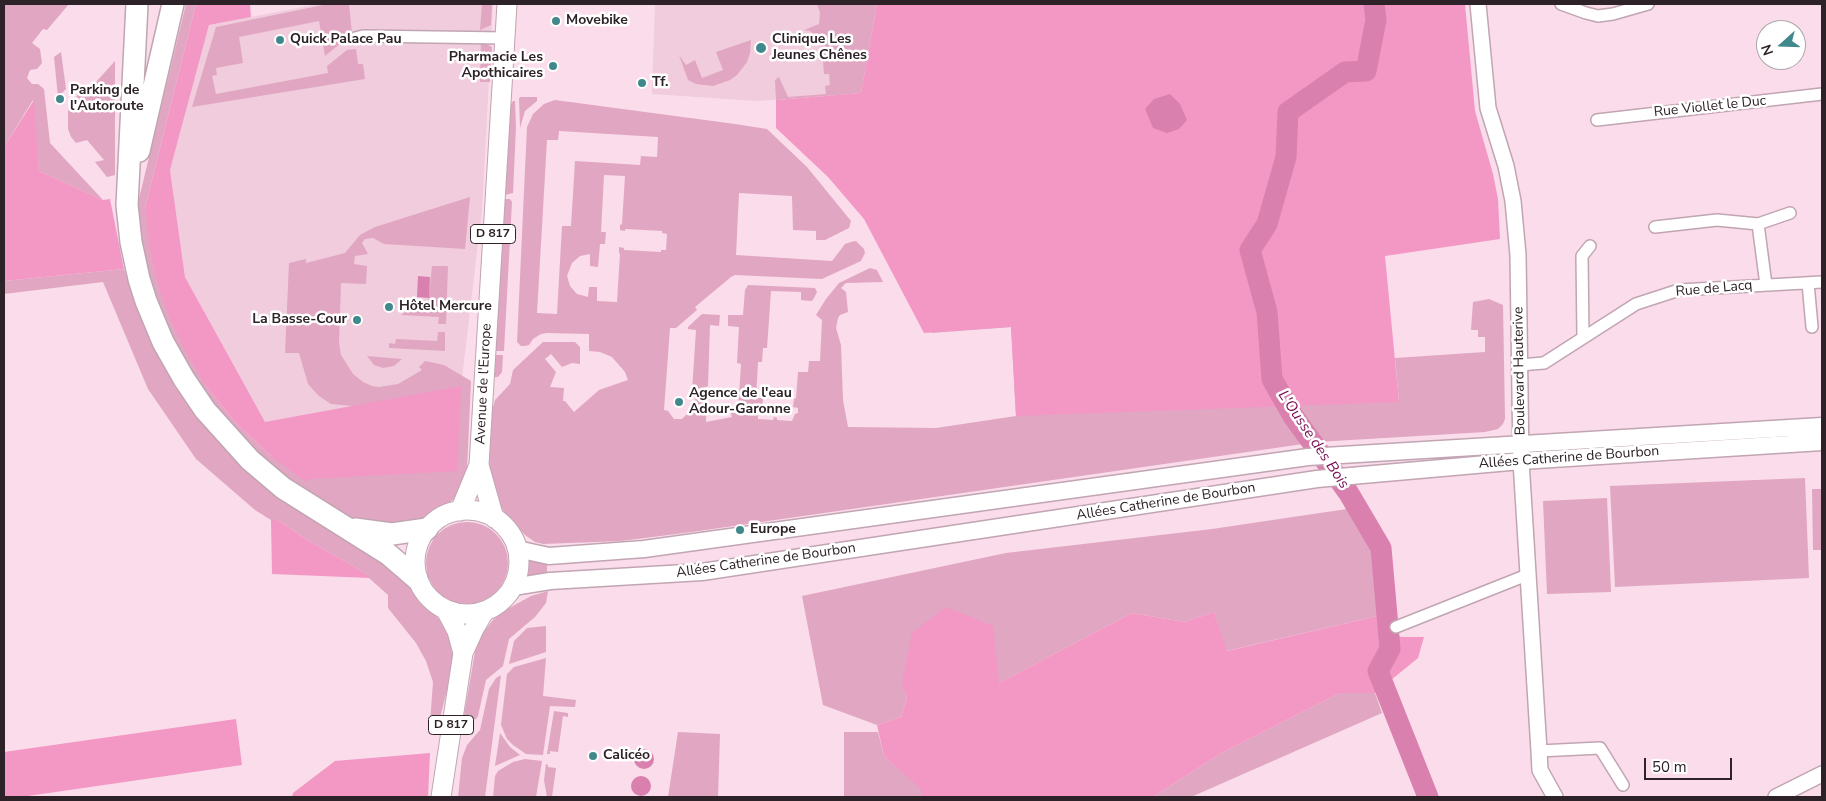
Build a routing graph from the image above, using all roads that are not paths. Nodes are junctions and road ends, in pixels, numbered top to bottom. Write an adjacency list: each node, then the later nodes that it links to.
1 (137, 4): 11 (highway)
2 (172, 4): 11 (highway)
3 (507, 4): 8 (main road, Avenue de l'Europe / D 817)
4 (1478, 4): 21 (street, Boulevard Hauterive)
5 (1561, 4): 6 (street)
6 (1648, 4)
7 (355, 38): 8 (street)
8 (505, 38): 25 (main road, Avenue de l'Europe / D 817)
9 (1822, 94): 10 (street, Rue Viollet le Duc)
10 (1597, 120)
11 (127, 205): 28 (highway)
12 (1790, 212): 13 (street)
13 (1758, 224): 14 (street); 18 (street, Rue de Lacq)
14 (1655, 227)
15 (1590, 246): 20 (street)
16 (1822, 282): 17 (street, Rue de Lacq)
17 (1808, 283): 18 (street, Rue de Lacq); 19 (street)
18 (1766, 285): 20 (street, Rue de Lacq)
19 (1812, 327)
20 (1583, 337): 21 (street, Rue de Lacq)
21 (1519, 365): 24 (street, Boulevard Hauterive)
22 (1822, 426): 24 (main road, Allées Catherine de Bourbon)
23 (1822, 442): 24 (main road, Allées Catherine de Bourbon)
24 (1521, 453): 30 (main road, Allées Catherine de Bourbon); 31 (street, Boulevard Hauterive); 33 (main road, Allées Catherine de Bourbon)
25 (479, 465): 26 (main road, Avenue de l'Europe / D 817); 27 (main road, Avenue de l'Europe / D 817)
26 (460, 510): 27 (main road); 29 (main road)
27 (494, 518): 30 (main road)
28 (349, 528): 29 (highway); 32 (highway)
29 (427, 529): 32 (main road)
30 (517, 549): 33 (main road)
31 (1527, 575): 36 (street); 38 (street, Boulevard Hauterive)
32 (417, 579): 34 (main road)
33 (513, 587): 35 (main road)
34 (446, 610): 35 (main road); 37 (main road, D 817)
35 (484, 612): 37 (main road, D 817)
36 (1396, 626)
37 (463, 653): 41 (main road, D 817)
38 (1539, 751): 40 (street); 42 (street, Boulevard Hauterive)
39 (1822, 774): 43 (street)
40 (1623, 785)
41 (441, 797)
42 (1555, 797)
43 (1776, 797)

